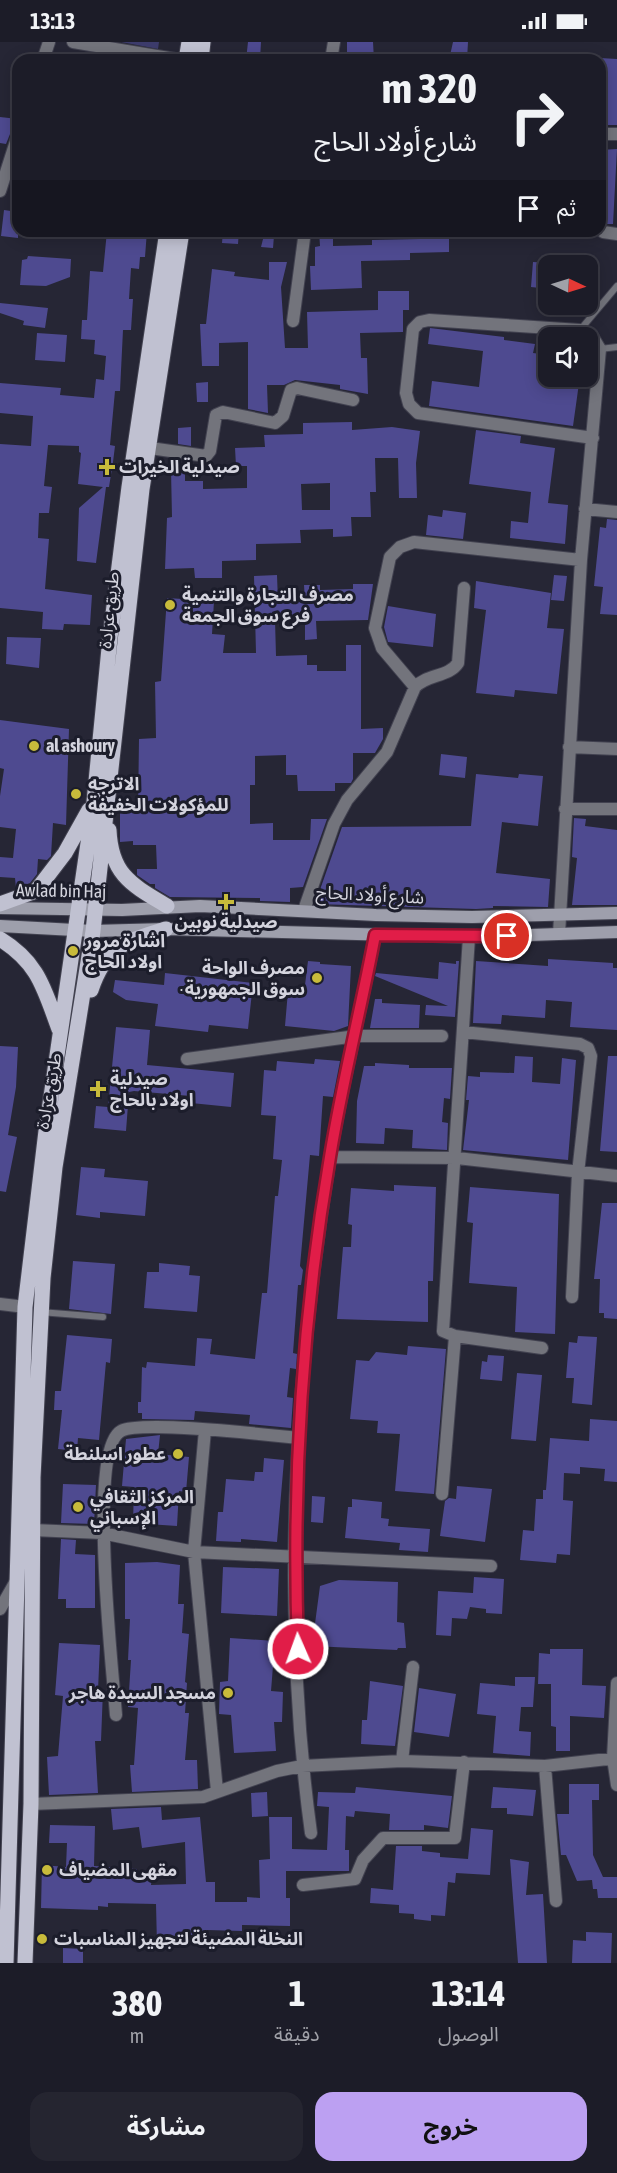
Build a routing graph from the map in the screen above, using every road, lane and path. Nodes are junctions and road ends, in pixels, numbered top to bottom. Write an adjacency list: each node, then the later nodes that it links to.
1 (73, 42): 2 (street)
2 (145, 54)
3 (5, 157): 4 (street)
4 (0, 191)
5 (166, 237): 25 (main road, طريق عرادة)
6 (181, 237): 17 (main road, طريق عرادة)
7 (304, 237): 9 (street)
8 (617, 286): 11 (lane)
9 (293, 321)
10 (538, 327): 16 (street)
11 (583, 327)
12 (598, 346): 14 (street)
13 (617, 347): 14 (lane)
14 (600, 349): 16 (street)
15 (353, 400): 17 (street)
16 (593, 438): 18 (street)
17 (150, 448): 25 (main road, طريق عرادة)
18 (585, 509): 19 (street); 20 (street)
19 (617, 512)
20 (581, 560): 22 (street); 23 (street)
21 (464, 588): 22 (street)
22 (415, 687): 33 (street)
23 (569, 747): 24 (street); 26 (street)
24 (617, 749)
25 (101, 803): 28 (main road); 29 (main road); 30 (main road, طريق عرادة); 31 (main road, طريق عرادة)
26 (565, 809): 27 (street); 35 (street)
27 (617, 809)
28 (0, 906): 30 (main road, Awlad bin Haj)
29 (167, 906): 32 (main road, شارع أولاد الحاج); 33 (main road, شارع أولاد الحاج)
30 (78, 909): 31 (main road, Awlad bin Haj); 38 (main road, طريق عرادة)
31 (95, 910): 32 (main road, Awlad bin Haj); 39 (main road, طريق عرادة)
32 (122, 910)
33 (304, 910): 35 (main road, شارع أولاد الحاج)
34 (617, 913): 35 (main road, شارع أولاد الحاج)
35 (558, 915): 41 (street)
36 (0, 926): 38 (main road)
37 (166, 929): 39 (main road); 42 (main road); 45 (main road)
38 (76, 930): 39 (main road); 46 (main road, طريق عرادة)
39 (93, 931): 45 (main road, طريق عرادة)
40 (617, 932): 41 (main road)
41 (559, 934): 43 (main road)
42 (375, 935): 43 (main road); 48 (street)
43 (470, 937): 47 (street)
44 (0, 939): 46 (main road)
45 (81, 1019): 58 (main road, طريق عرادة)
46 (60, 1031): 57 (main road, طريق عرادة)
47 (463, 1032): 52 (street); 53 (street)
48 (356, 1036): 49 (street); 50 (street); 51 (street)
49 (442, 1036)
50 (187, 1059)
51 (330, 1156): 52 (street); 63 (street)
52 (456, 1158): 53 (street); 60 (street)
53 (578, 1173): 54 (street); 55 (street)
54 (617, 1176)
55 (572, 1297)
56 (0, 1304): 57 (street)
57 (25, 1307): 70 (main road, طريق عرادة)
58 (40, 1312): 59 (lane); 65 (main road, طريق عرادة)
59 (103, 1317)
60 (455, 1336): 61 (street); 64 (street)
61 (542, 1348)
62 (205, 1430): 63 (street); 66 (street); 67 (street)
63 (299, 1438): 68 (street)
64 (442, 1494)
65 (33, 1530): 66 (street); 82 (main road, طريق عرادة)
66 (102, 1533): 67 (street); 74 (street)
67 (194, 1552): 68 (street); 81 (street)
68 (295, 1555): 69 (street); 78 (street)
69 (491, 1566)
70 (16, 1581): 71 (street); 86 (main road, طريق عرادة)
71 (0, 1609)
72 (413, 1668): 76 (street)
73 (617, 1683): 75 (street)
74 (116, 1715)
75 (615, 1758): 79 (street); 80 (street)
76 (402, 1761): 77 (street); 78 (street)
77 (464, 1762): 79 (street); 84 (street)
78 (302, 1766): 81 (street); 83 (street)
79 (545, 1766): 85 (street)
80 (617, 1785)
81 (217, 1791): 82 (street)
82 (31, 1804): 87 (main road, طريق عرادة)
83 (311, 1833)
84 (303, 1886)
85 (556, 1901)
86 (6, 1963)
87 (25, 1963)

